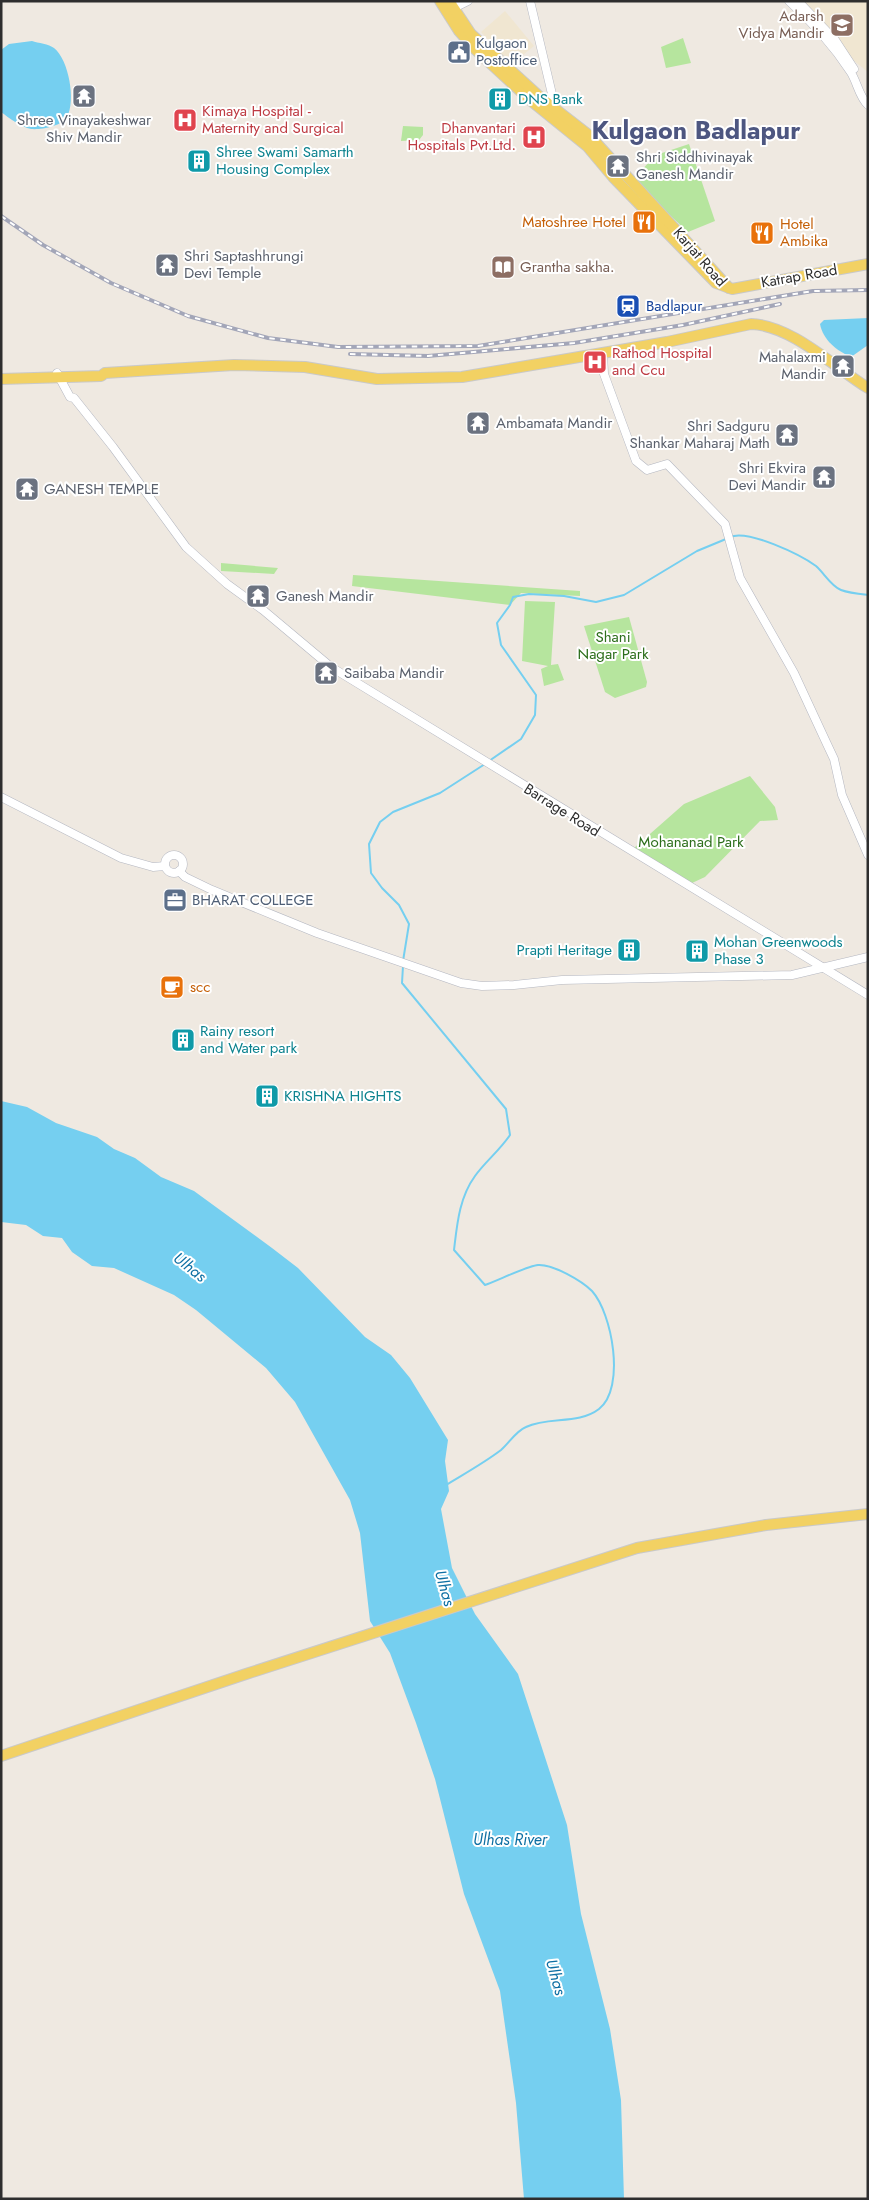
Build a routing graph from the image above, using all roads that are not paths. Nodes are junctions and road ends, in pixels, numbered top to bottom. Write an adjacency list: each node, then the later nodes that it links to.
1 (440, 1): 9 (main road, Karjat Road)
2 (468, 1): 6 (street)
3 (530, 1): 9 (street)
4 (789, 1): 8 (street)
5 (798, 1): 7 (street)
6 (452, 5): 9 (main road, Karjat Road)
7 (868, 96)
8 (868, 105)
9 (553, 112): 11 (main road, Karjat Road)
10 (868, 264): 11 (main road, Katrap Road)
11 (730, 288)
12 (603, 353): 14 (main road); 16 (main road); 18 (street)
13 (1, 375): 14 (main road)
14 (61, 375): 15 (main road); 22 (street, Barrage Road)
15 (1, 379)
16 (868, 388)
17 (1, 797): 19 (street)
18 (868, 855)
19 (165, 866): 20 (street); 20 (street)
20 (179, 871): 22 (street)
21 (868, 957): 22 (street)
22 (824, 968): 23 (street, Barrage Road)
23 (868, 995)
24 (868, 1514): 25 (main road)
25 (1, 1756)

